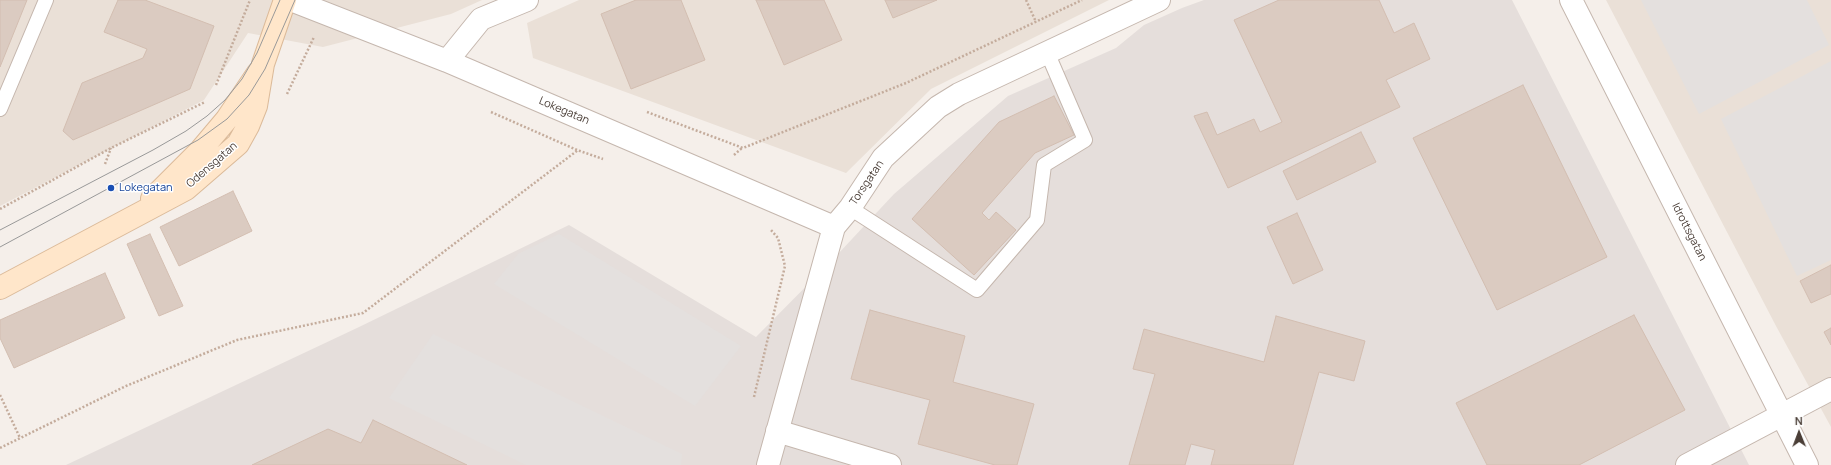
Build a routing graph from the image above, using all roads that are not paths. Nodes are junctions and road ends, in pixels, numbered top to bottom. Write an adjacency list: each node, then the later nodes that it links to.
1 (46, 0): 9 (lane)
2 (286, 0): 12 (street, Odensgatan)
3 (291, 0): 8 (street, Lokegatan)
4 (527, 0): 8 (street)
5 (1157, 0): 7 (street, Torsgatan)
6 (1571, 0): 14 (street, Idrottsgatan)
7 (1047, 52): 10 (street, Torsgatan); 10 (lane)
8 (447, 61): 11 (street, Lokegatan)
9 (0, 109)
10 (850, 208): 11 (street, Torsgatan)
11 (834, 228): 15 (street, Torsgatan)
12 (0, 288)
13 (1831, 389): 14 (street)
14 (1782, 414): 18 (street); 19 (street, Idrottsgatan)
15 (777, 431): 16 (street, Torsgatan); 17 (street)
16 (768, 465)
17 (890, 465)
18 (1687, 465)
19 (1807, 465)

